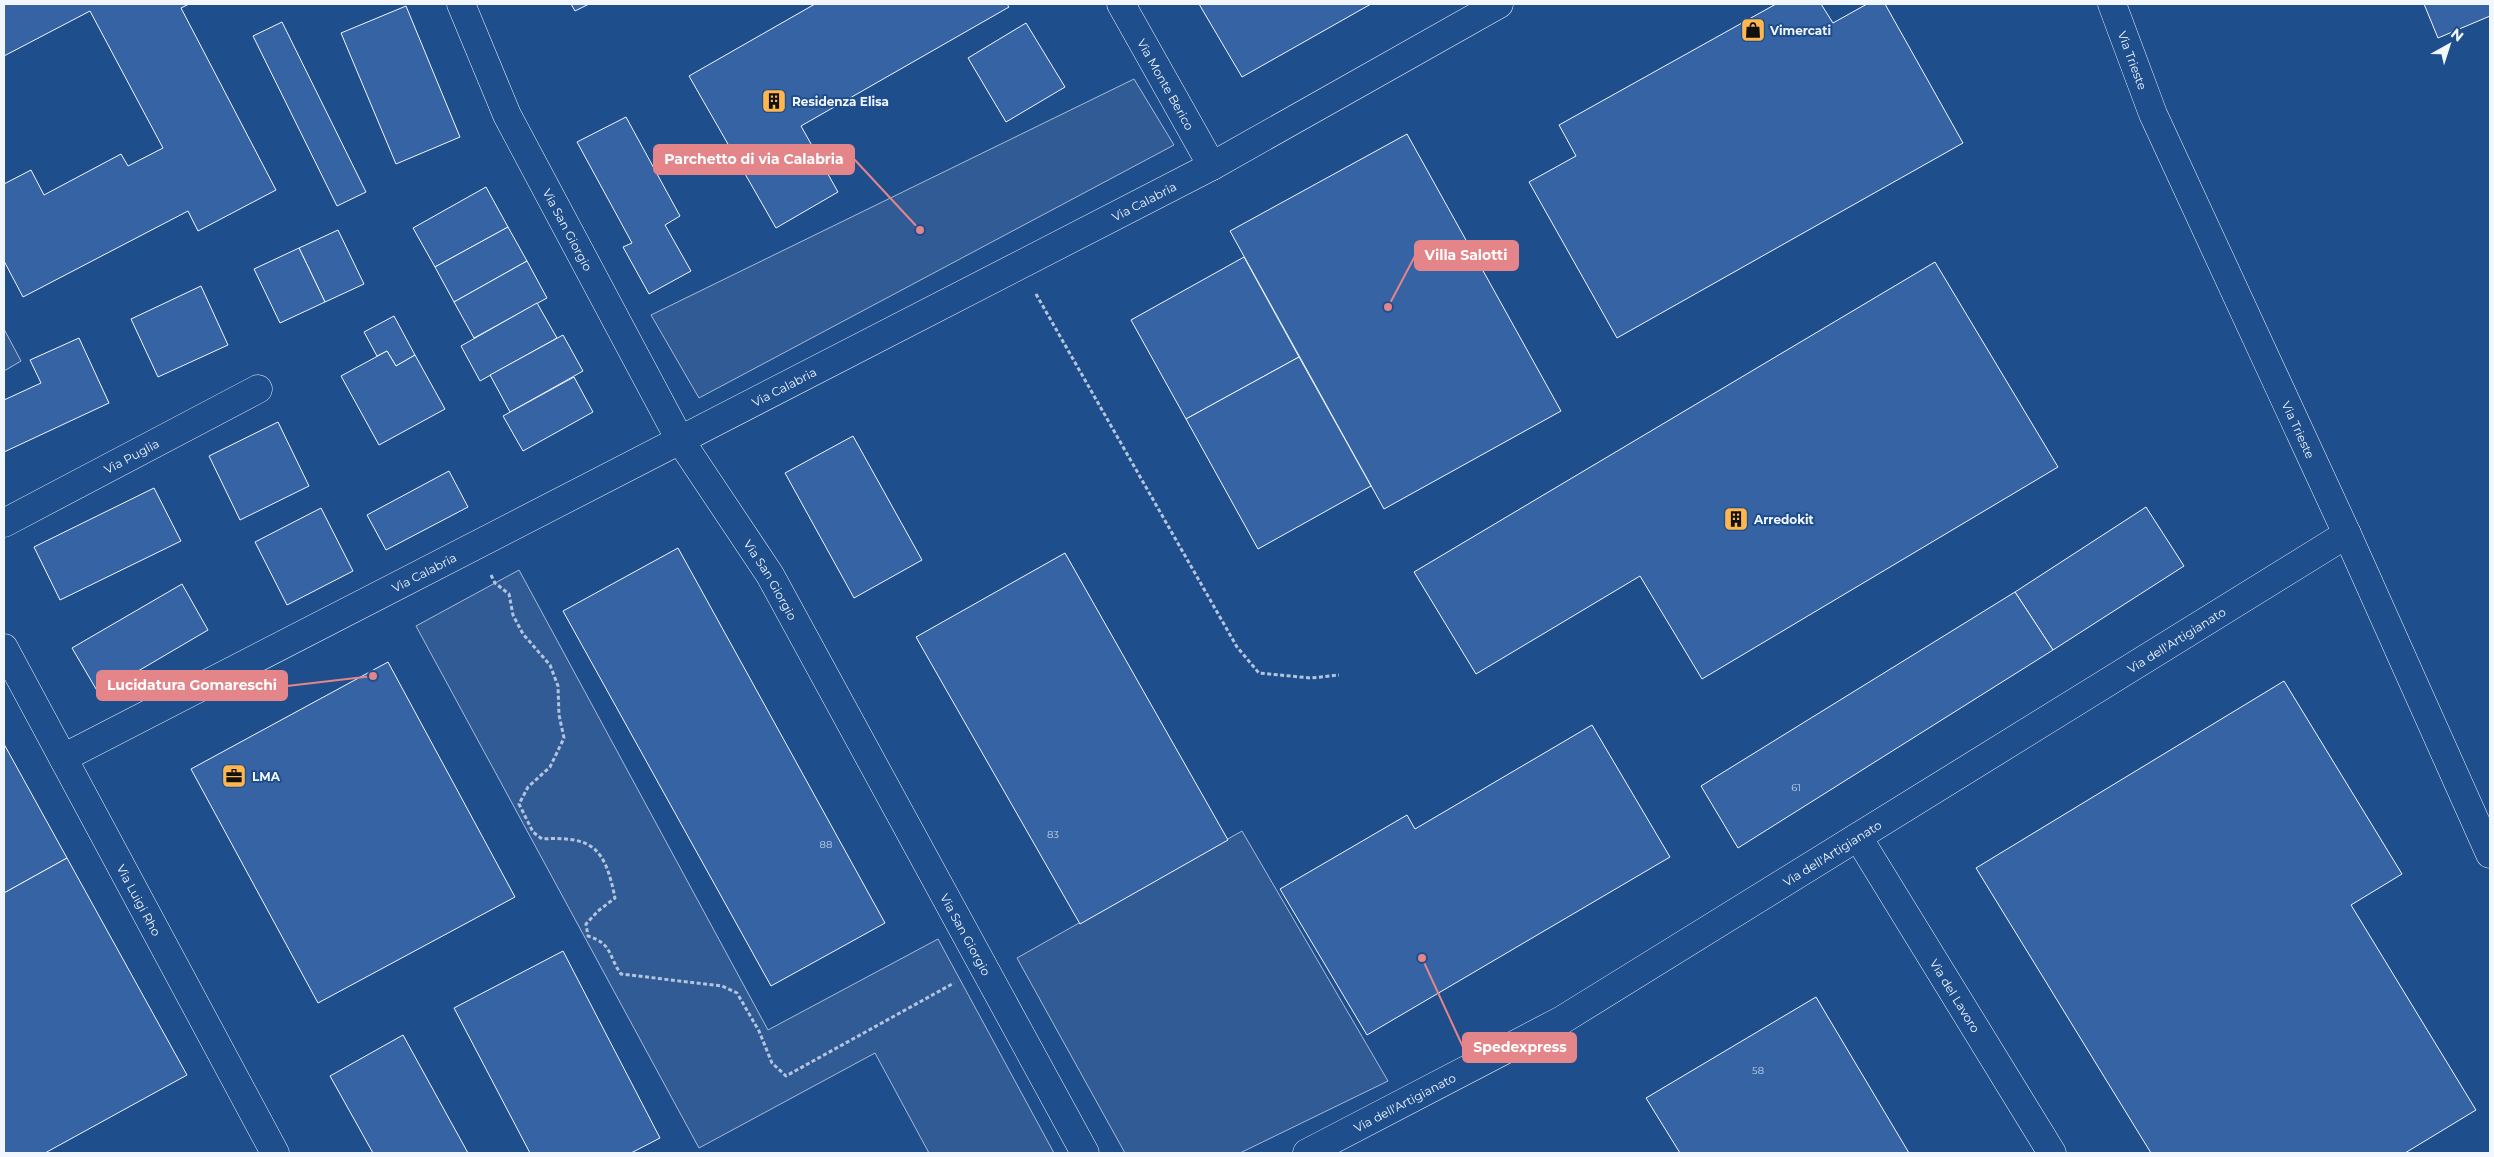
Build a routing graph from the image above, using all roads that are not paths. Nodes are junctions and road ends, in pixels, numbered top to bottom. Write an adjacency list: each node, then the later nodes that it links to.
1 (462, 4): 7 (street, Via San Giorgio)
2 (1121, 4): 5 (street, Via Monte Berico)
3 (1499, 4): 5 (street, Via Calabria)
4 (2112, 4): 9 (street, Via Trieste)
5 (1212, 166): 7 (street, Via Calabria)
6 (258, 390): 8 (street, Via Puglia)
7 (680, 440): 11 (street, Via Calabria); 15 (street, Via San Giorgio)
8 (4, 523)
9 (2347, 534): 12 (street, Via dell'Artigianato); 13 (street, Via Trieste)
10 (4, 648): 11 (street, Via Luigi Rho)
11 (63, 758): 14 (street, Via Luigi Rho)
12 (1858, 837): 16 (street, Via dell'Artigianato); 17 (street, Via del Lavoro)
13 (2490, 854)
14 (275, 1153)
15 (1085, 1153)
16 (1307, 1153)
17 (2052, 1153)

